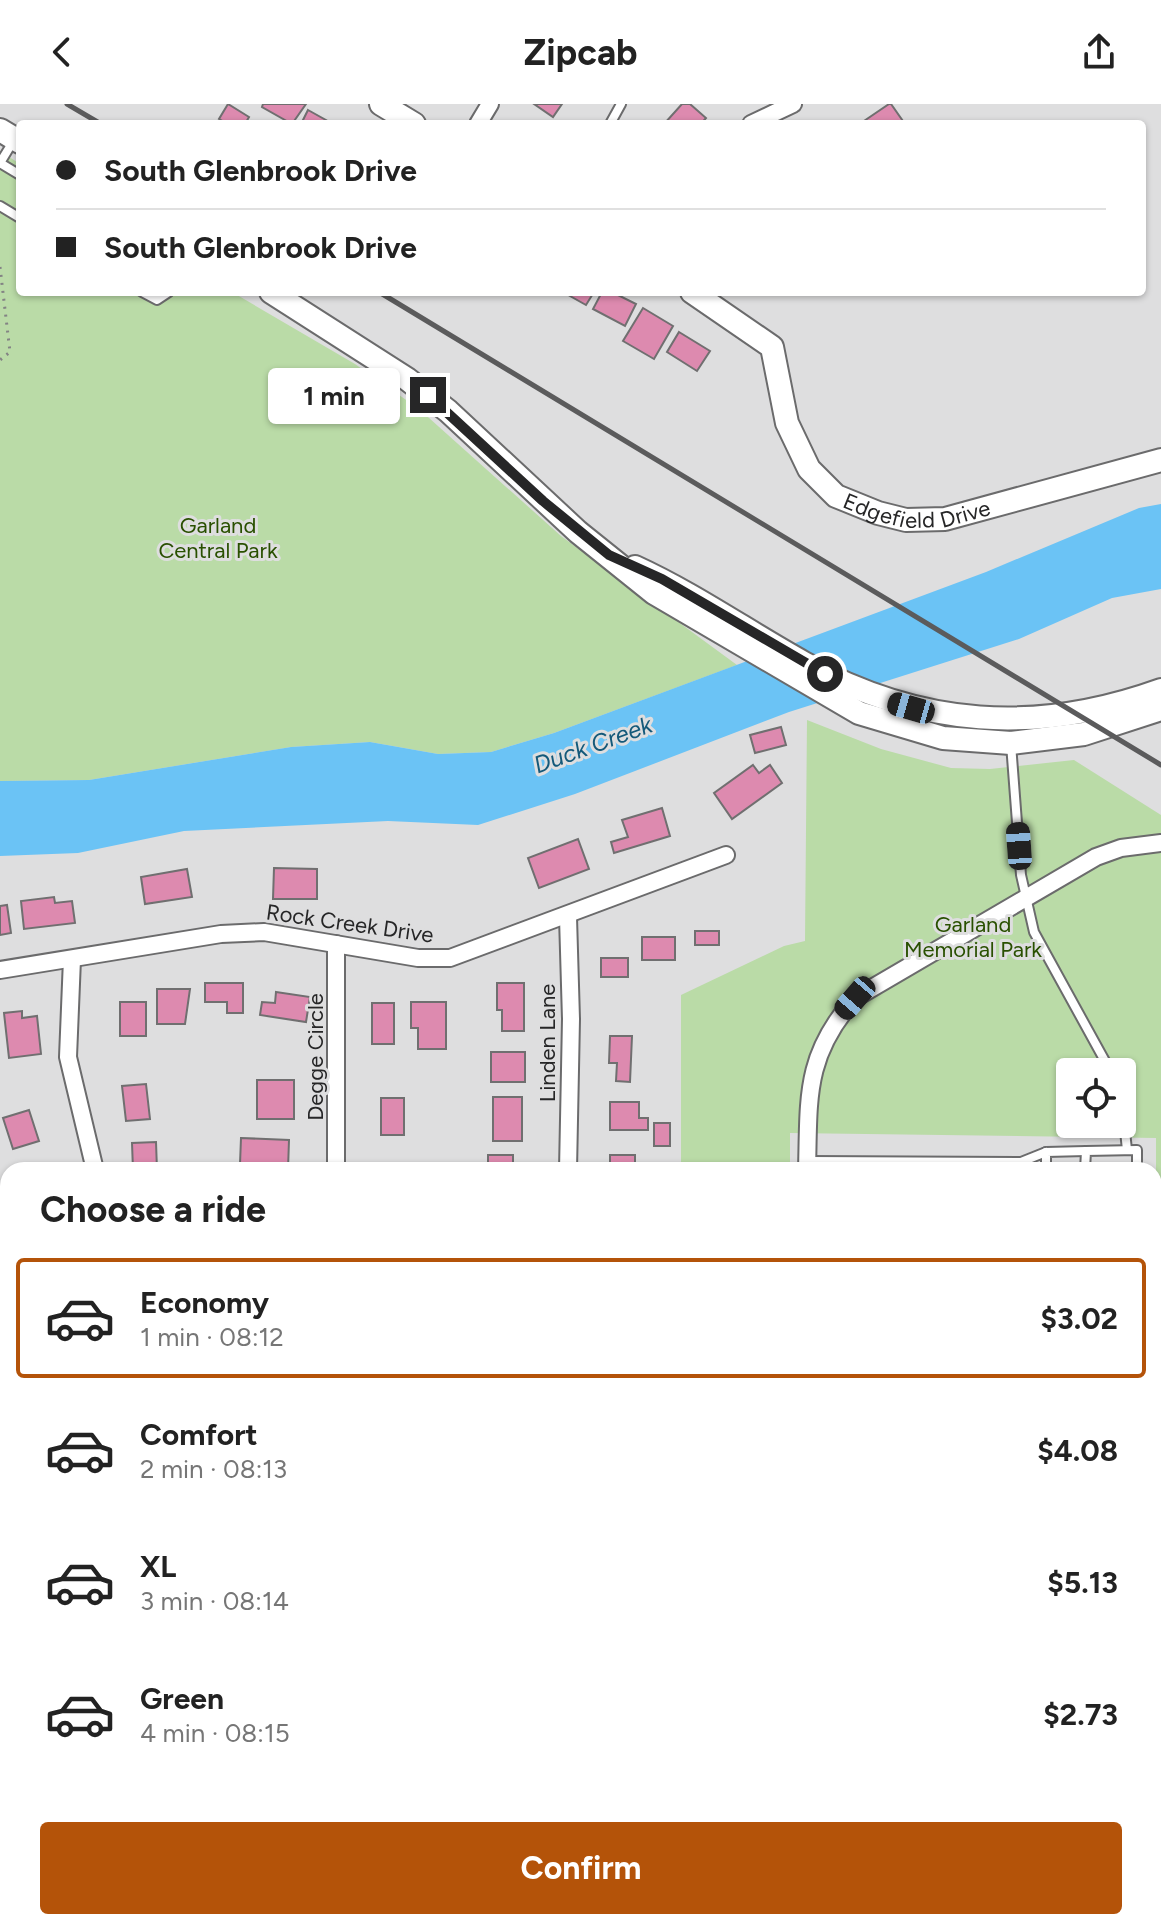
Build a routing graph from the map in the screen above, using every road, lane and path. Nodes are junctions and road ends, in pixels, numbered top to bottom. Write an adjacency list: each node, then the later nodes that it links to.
1 (381, 104): 3 (street)
2 (793, 104): 4 (street)
3 (407, 120)
4 (759, 120)
5 (12, 137): 6 (lane)
6 (0, 163)
7 (0, 267): 10 (path)
8 (277, 296): 12 (street)
9 (698, 296): 11 (street, Edgefield Drive)
10 (0, 360)
11 (1161, 460)
12 (709, 617): 13 (street); 15 (street)
13 (1161, 690)
14 (1161, 709): 15 (street)
15 (1011, 743): 18 (lane)
16 (1161, 843): 18 (street)
17 (726, 855): 19 (street, Rock Creek Drive)
18 (1025, 897): 23 (lane); 31 (street)
19 (568, 917): 20 (street, Rock Creek Drive); 30 (street, Linden Lane)
20 (336, 944): 21 (street, Rock Creek Drive); 29 (street, Degge Circle)
21 (72, 959): 22 (street, Rock Creek Drive); 28 (street)
22 (0, 970)
23 (1103, 1058)
24 (1127, 1138): 25 (lane)
25 (1127, 1150): 26 (lane); 35 (lane)
26 (1086, 1151): 27 (lane); 34 (lane)
27 (1046, 1152): 32 (lane); 33 (lane)
28 (93, 1162)
29 (336, 1162)
30 (568, 1162)
31 (807, 1162)
32 (1021, 1162)
33 (1046, 1162)
34 (1085, 1162)
35 (1137, 1162)

